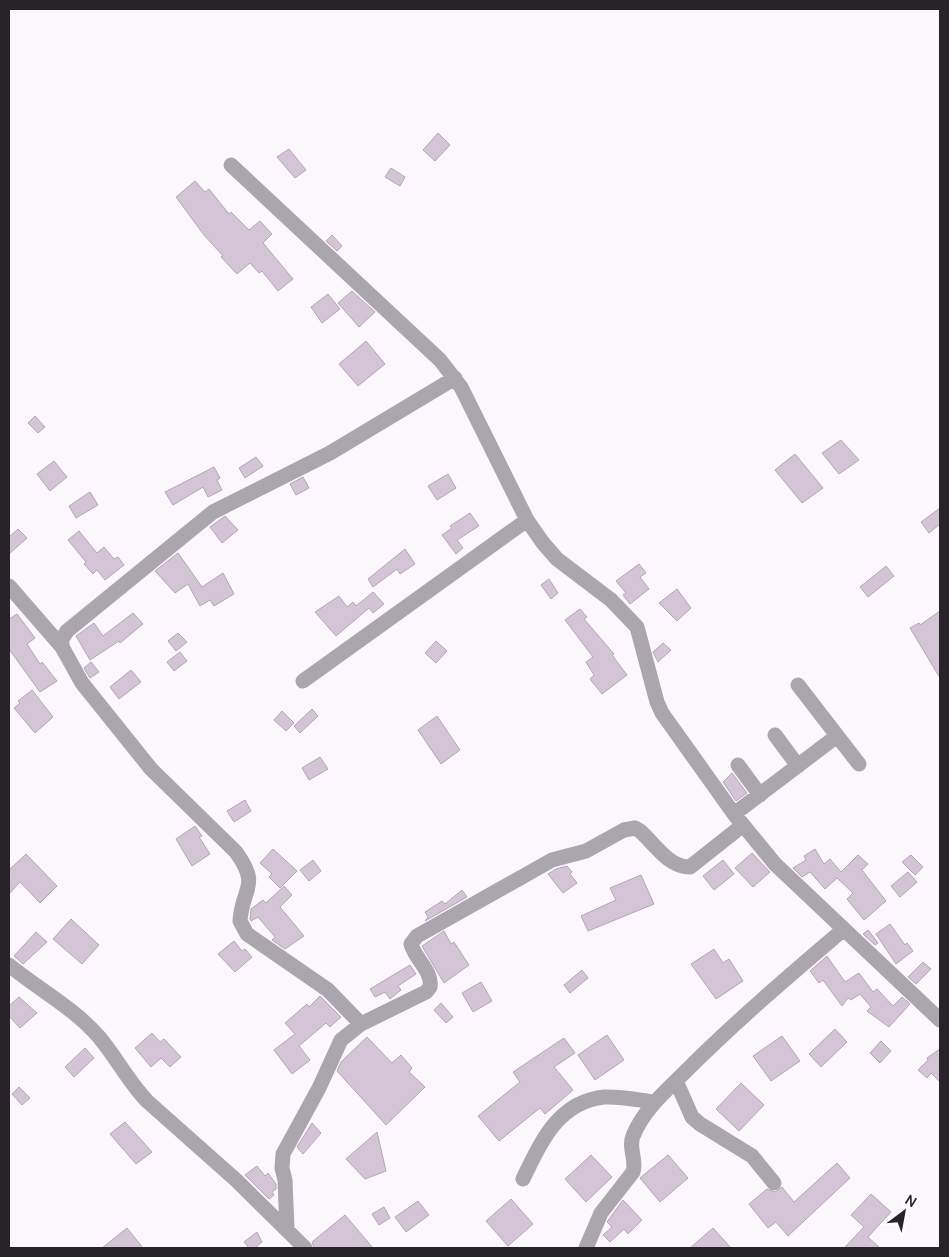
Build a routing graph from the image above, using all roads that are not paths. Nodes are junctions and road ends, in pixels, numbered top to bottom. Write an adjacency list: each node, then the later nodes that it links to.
1 (231, 165): 2 (street)
2 (455, 378): 3 (street); 5 (street)
3 (527, 520): 6 (street); 14 (street)
4 (9, 586): 5 (street)
5 (62, 647): 18 (street)
6 (303, 681)
7 (798, 685): 9 (street)
8 (775, 736): 12 (street)
9 (837, 736): 10 (street); 12 (street)
10 (859, 764)
11 (738, 765): 13 (street)
12 (798, 766): 13 (street)
13 (760, 795): 14 (street)
14 (738, 819): 15 (street); 18 (street)
15 (844, 929): 17 (street); 19 (street)
16 (9, 965): 23 (street)
17 (940, 1020)
18 (361, 1024): 23 (street)
19 (676, 1082): 20 (street); 22 (street)
20 (654, 1102): 21 (street); 25 (street)
21 (523, 1179)
22 (774, 1183)
23 (287, 1229): 24 (street)
24 (304, 1248)
25 (586, 1248)

